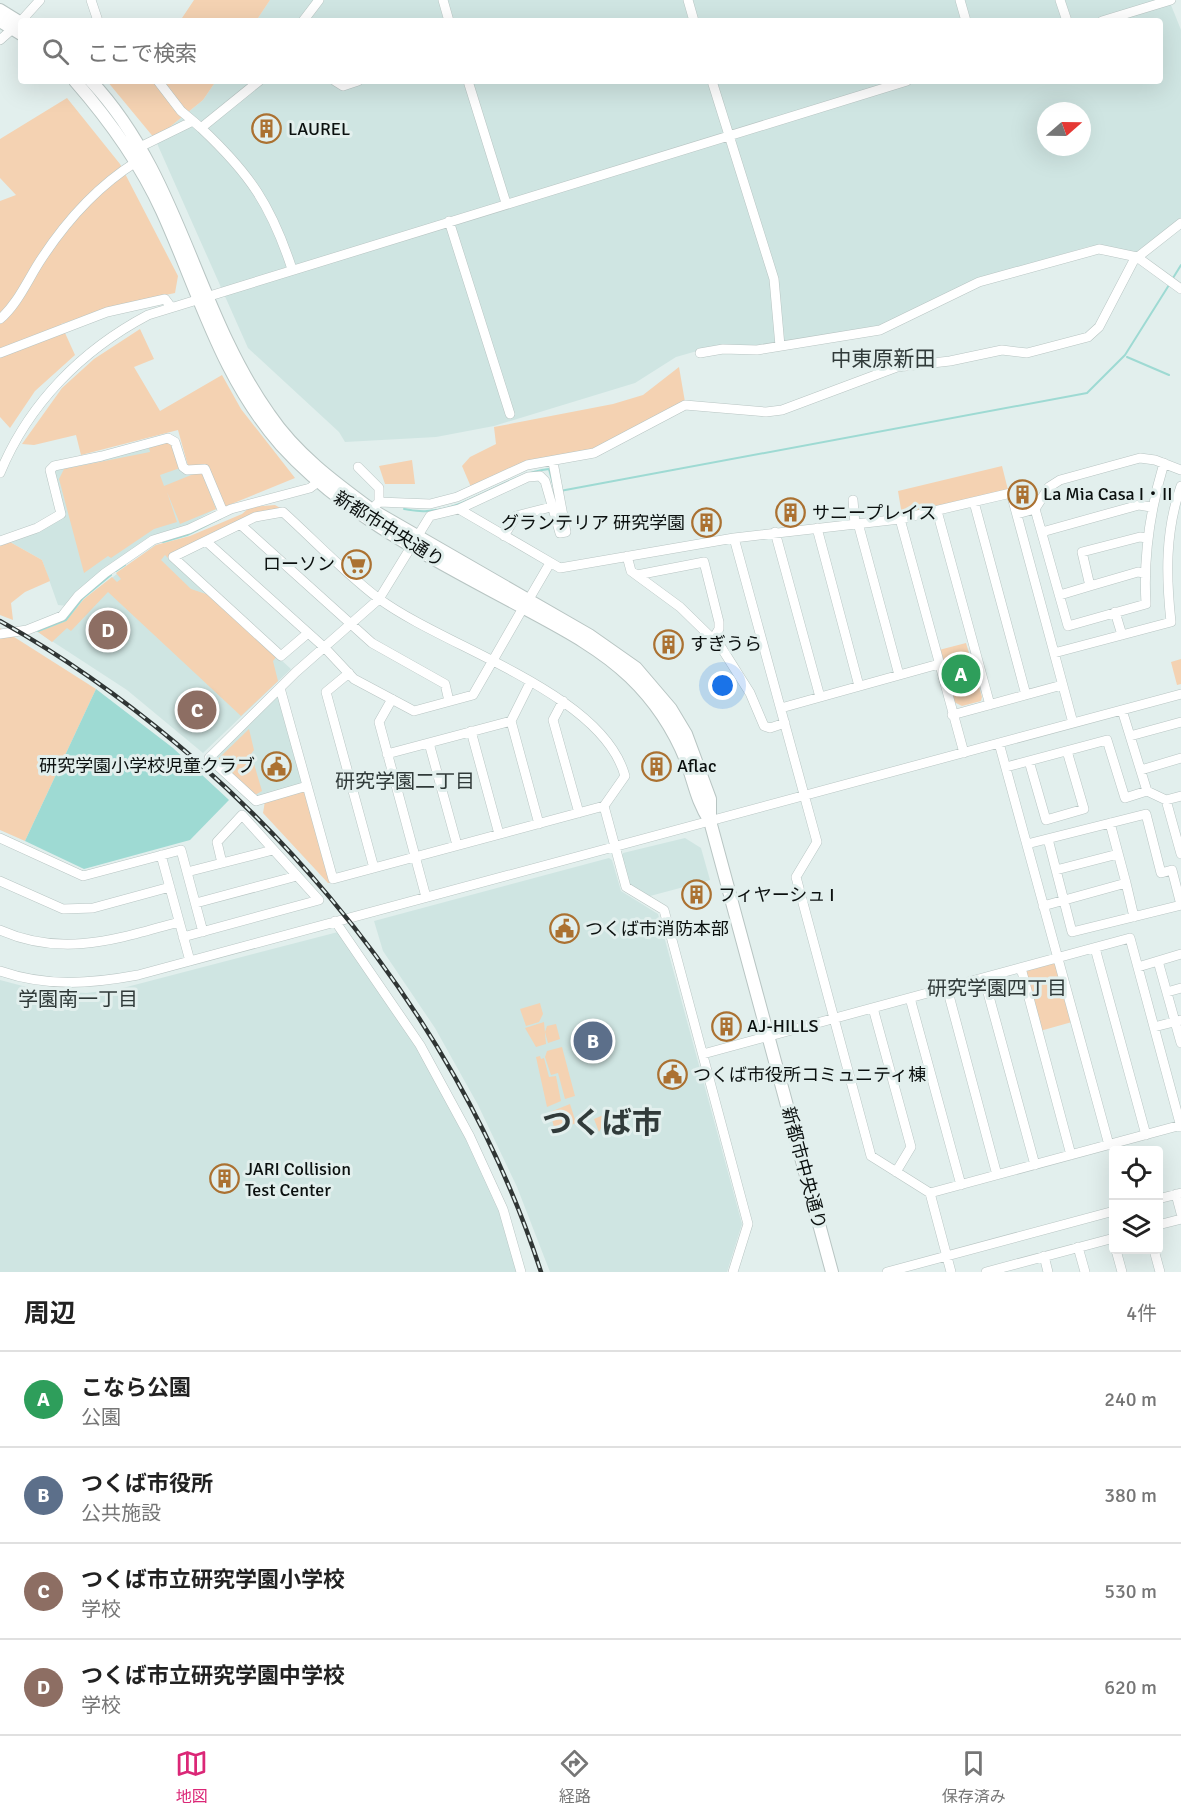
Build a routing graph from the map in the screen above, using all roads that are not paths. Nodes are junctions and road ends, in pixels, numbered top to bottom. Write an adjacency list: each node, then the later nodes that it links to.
1 (40, 0): 10 (street)
2 (91, 0): 11 (street)
3 (319, 0): 12 (street)
4 (443, 0): 13 (street)
5 (688, 0): 14 (street)
6 (960, 0): 15 (street)
7 (1060, 0): 16 (street)
8 (1171, 0): 17 (street)
9 (0, 10): 19 (main road)
10 (26, 18)
11 (97, 18)
12 (305, 18)
13 (449, 18)
14 (693, 18)
15 (965, 18)
16 (1066, 18)
17 (1112, 18)
18 (0, 21): 20 (main road)
19 (18, 24)
20 (18, 25)
21 (18, 26): 22 (street)
22 (0, 40)
23 (78, 84): 34 (main road, 新都市中央通り)
24 (92, 84): 33 (main road, 新都市中央通り)
25 (160, 84): 30 (street)
26 (257, 84): 31 (street)
27 (469, 84): 35 (street)
28 (713, 84): 32 (street)
29 (897, 84): 32 (street)
30 (193, 121): 31 (street); 33 (street)
31 (201, 128): 39 (street)
32 (729, 135): 35 (street); 44 (street)
33 (140, 147): 41 (main road, 新都市中央通り)
34 (136, 162): 41 (main road, 新都市中央通り); 43 (street)
35 (507, 203): 36 (street)
36 (449, 221): 39 (street); 47 (street)
37 (1181, 223): 38 (street)
38 (1137, 257): 40 (street); 44 (street); 48 (street)
39 (292, 269): 41 (street)
40 (1181, 289)
41 (203, 297): 42 (street); 53 (main road, 新都市中央通り); 57 (main road, 新都市中央通り)
42 (171, 307): 45 (street); 52 (street)
43 (0, 319)
44 (780, 346): 46 (street)
45 (0, 353)
46 (700, 353)
47 (510, 414)
48 (553, 462): 57 (street); 58 (street)
49 (1164, 463): 51 (street); 59 (street); 61 (street)
50 (358, 467): 57 (street)
51 (1181, 470)
52 (0, 473)
53 (318, 482): 63 (street); 76 (main road, 新都市中央通り)
54 (1181, 486): 89 (street)
55 (974, 502): 62 (street); 64 (street); 102 (street)
56 (851, 503): 66 (street)
57 (376, 506): 76 (main road, 新都市中央通り)
58 (551, 507): 60 (street); 71 (street)
59 (1151, 507): 70 (street); 73 (street)
60 (459, 509): 71 (street); 76 (street)
61 (1035, 509): 64 (street); 70 (street)
62 (937, 511): 65 (street); 107 (street)
63 (223, 512): 74 (street); 88 (street)
64 (1017, 514): 92 (street)
65 (900, 519): 66 (street); 94 (street)
66 (857, 524): 68 (street); 96 (street)
67 (241, 525): 75 (street); 83 (street); 86 (street)
68 (817, 528): 69 (street); 99 (street)
69 (775, 532): 72 (street); 103 (street)
70 (1042, 532): 82 (street)
71 (504, 536): 78 (street)
72 (734, 538): 77 (street); 108 (street)
73 (1147, 538): 79 (street); 81 (street)
74 (0, 541)
75 (207, 542): 87 (street); 87 (street)
76 (416, 542): 83 (street); 84 (main road, 新都市中央通り)
77 (627, 556): 78 (street); 80 (street)
78 (550, 562): 84 (street)
79 (1144, 573): 81 (street); 85 (street)
80 (637, 575): 90 (street); 90 (street)
81 (1090, 586): 82 (street)
82 (1059, 595): 85 (street)
83 (379, 599): 86 (street); 93 (street)
84 (526, 604): 93 (street); 133 (main road, 新都市中央通り)
85 (1115, 612): 89 (street)
86 (353, 624): 91 (street); 105 (street)
87 (308, 633): 91 (street)
88 (0, 634)
89 (1122, 635): 92 (street)
90 (713, 639): 113 (street)
91 (325, 648): 95 (street); 100 (street)
92 (1054, 653): 98 (street)
93 (491, 662): 97 (street); 105 (street)
94 (939, 664): 96 (street); 110 (street)
95 (349, 673): 104 (street); 149 (street)
96 (899, 675): 99 (street)
97 (530, 683): 106 (street); 111 (street)
98 (1062, 685): 102 (street); 114 (street)
99 (859, 686): 103 (street)
100 (280, 687): 126 (street); 126 (street)
101 (1181, 694): 109 (street)
102 (1026, 695): 107 (street)
103 (820, 697): 108 (street)
104 (392, 699): 105 (street); 121 (street)
105 (449, 701)
106 (563, 701): 131 (street); 132 (street)
107 (990, 705): 110 (street)
108 (781, 708): 113 (street)
109 (1122, 710): 114 (street); 116 (street)
110 (952, 715): 120 (street)
111 (511, 721): 115 (street); 135 (street)
112 (1181, 722): 116 (street)
113 (785, 723): 128 (street)
114 (1072, 723): 118 (street)
115 (471, 731): 117 (street); 137 (street)
116 (1130, 736): 125 (street)
117 (429, 742): 121 (street); 141 (street)
118 (999, 743): 120 (street); 124 (street)
119 (1067, 751): 123 (street); 123 (street); 127 (street)
120 (964, 753): 128 (street)
121 (387, 754): 147 (street)
122 (1181, 758): 125 (street)
123 (1029, 761): 124 (street)
124 (1006, 767): 140 (street)
125 (1140, 770): 127 (street)
126 (307, 786): 149 (street)
127 (1147, 791): 130 (street)
128 (804, 795): 133 (street); 180 (street)
129 (1181, 796): 130 (street)
130 (1166, 800): 136 (street)
131 (604, 806): 132 (street); 142 (street)
132 (579, 813): 135 (street)
133 (711, 821): 142 (street); 183 (main road, 新都市中央通り)
134 (1110, 823): 139 (street); 144 (street); 160 (street)
135 (539, 824): 137 (street)
136 (1178, 832): 145 (street)
137 (499, 834): 141 (street)
138 (0, 838): 146 (street)
139 (1048, 839): 140 (street); 150 (street)
140 (1027, 844): 159 (street)
141 (457, 845): 147 (street)
142 (615, 847): 156 (street); 185 (street)
143 (273, 850): 148 (street); 148 (street); 152 (street)
144 (1118, 854): 150 (street); 154 (street)
145 (1181, 854)
146 (160, 855): 151 (street); 155 (street)
147 (415, 856): 149 (street); 156 (street)
148 (222, 863): 151 (street)
149 (374, 868)
150 (1056, 870): 157 (street)
151 (187, 872): 158 (street)
152 (297, 876): 158 (street); 163 (street)
153 (0, 881): 155 (street)
154 (1126, 883): 157 (street); 160 (street)
155 (170, 887): 162 (street)
156 (426, 897): 161 (street)
157 (1064, 900): 159 (street); 160 (street)
158 (195, 903): 163 (street)
159 (1043, 906): 168 (street)
160 (1134, 916)
161 (335, 921): 169 (street); 208 (street)
162 (179, 922): 164 (street); 165 (street)
163 (204, 932): 165 (street)
164 (1, 933)
165 (183, 937): 169 (street)
166 (1095, 948): 168 (street); 171 (street); 187 (street)
167 (1181, 954): 170 (street)
168 (1058, 958): 172 (street); 188 (street)
169 (190, 961): 173 (street)
170 (1158, 961): 171 (street); 177 (street)
171 (1138, 967): 182 (street)
172 (1021, 968): 174 (street); 189 (street)
173 (0, 971)
174 (984, 978): 175 (street); 190 (street)
175 (947, 988): 178 (street); 192 (street)
176 (1181, 988): 177 (street)
177 (1167, 992): 181 (street)
178 (910, 998): 179 (street); 193 (street)
179 (873, 1008): 180 (street); 191 (street)
180 (834, 1018): 183 (street); 191 (street)
181 (1178, 1021): 182 (street); 184 (street)
182 (1154, 1028): 186 (street)
183 (768, 1036): 185 (street); 210 (main road, 新都市中央通り)
184 (1181, 1042)
185 (703, 1054): 209 (street)
186 (1181, 1126): 187 (street)
187 (1146, 1135): 188 (street)
188 (1109, 1145): 189 (street)
189 (1071, 1155): 190 (street)
190 (1035, 1165): 192 (street)
191 (896, 1172): 194 (street)
192 (997, 1175): 193 (street)
193 (961, 1185): 194 (street)
194 (930, 1193): 205 (street)
195 (1178, 1194): 196 (street); 198 (street)
196 (1163, 1198)
197 (1109, 1212): 205 (street)
198 (1181, 1213)
199 (1181, 1219): 200 (street)
200 (1163, 1224)
201 (1109, 1239): 202 (street)
202 (1078, 1247): 206 (street); 215 (street)
203 (1117, 1254): 216 (street)
204 (1155, 1254): 217 (street)
205 (947, 1256): 211 (street); 212 (street)
206 (1044, 1256): 207 (street); 214 (street)
207 (1009, 1269): 213 (street)
208 (521, 1272)
209 (733, 1272)
210 (832, 1272)
211 (887, 1272)
212 (951, 1272)
213 (986, 1272)
214 (1048, 1272)
215 (1085, 1272)
216 (1122, 1272)
217 (1160, 1272)

